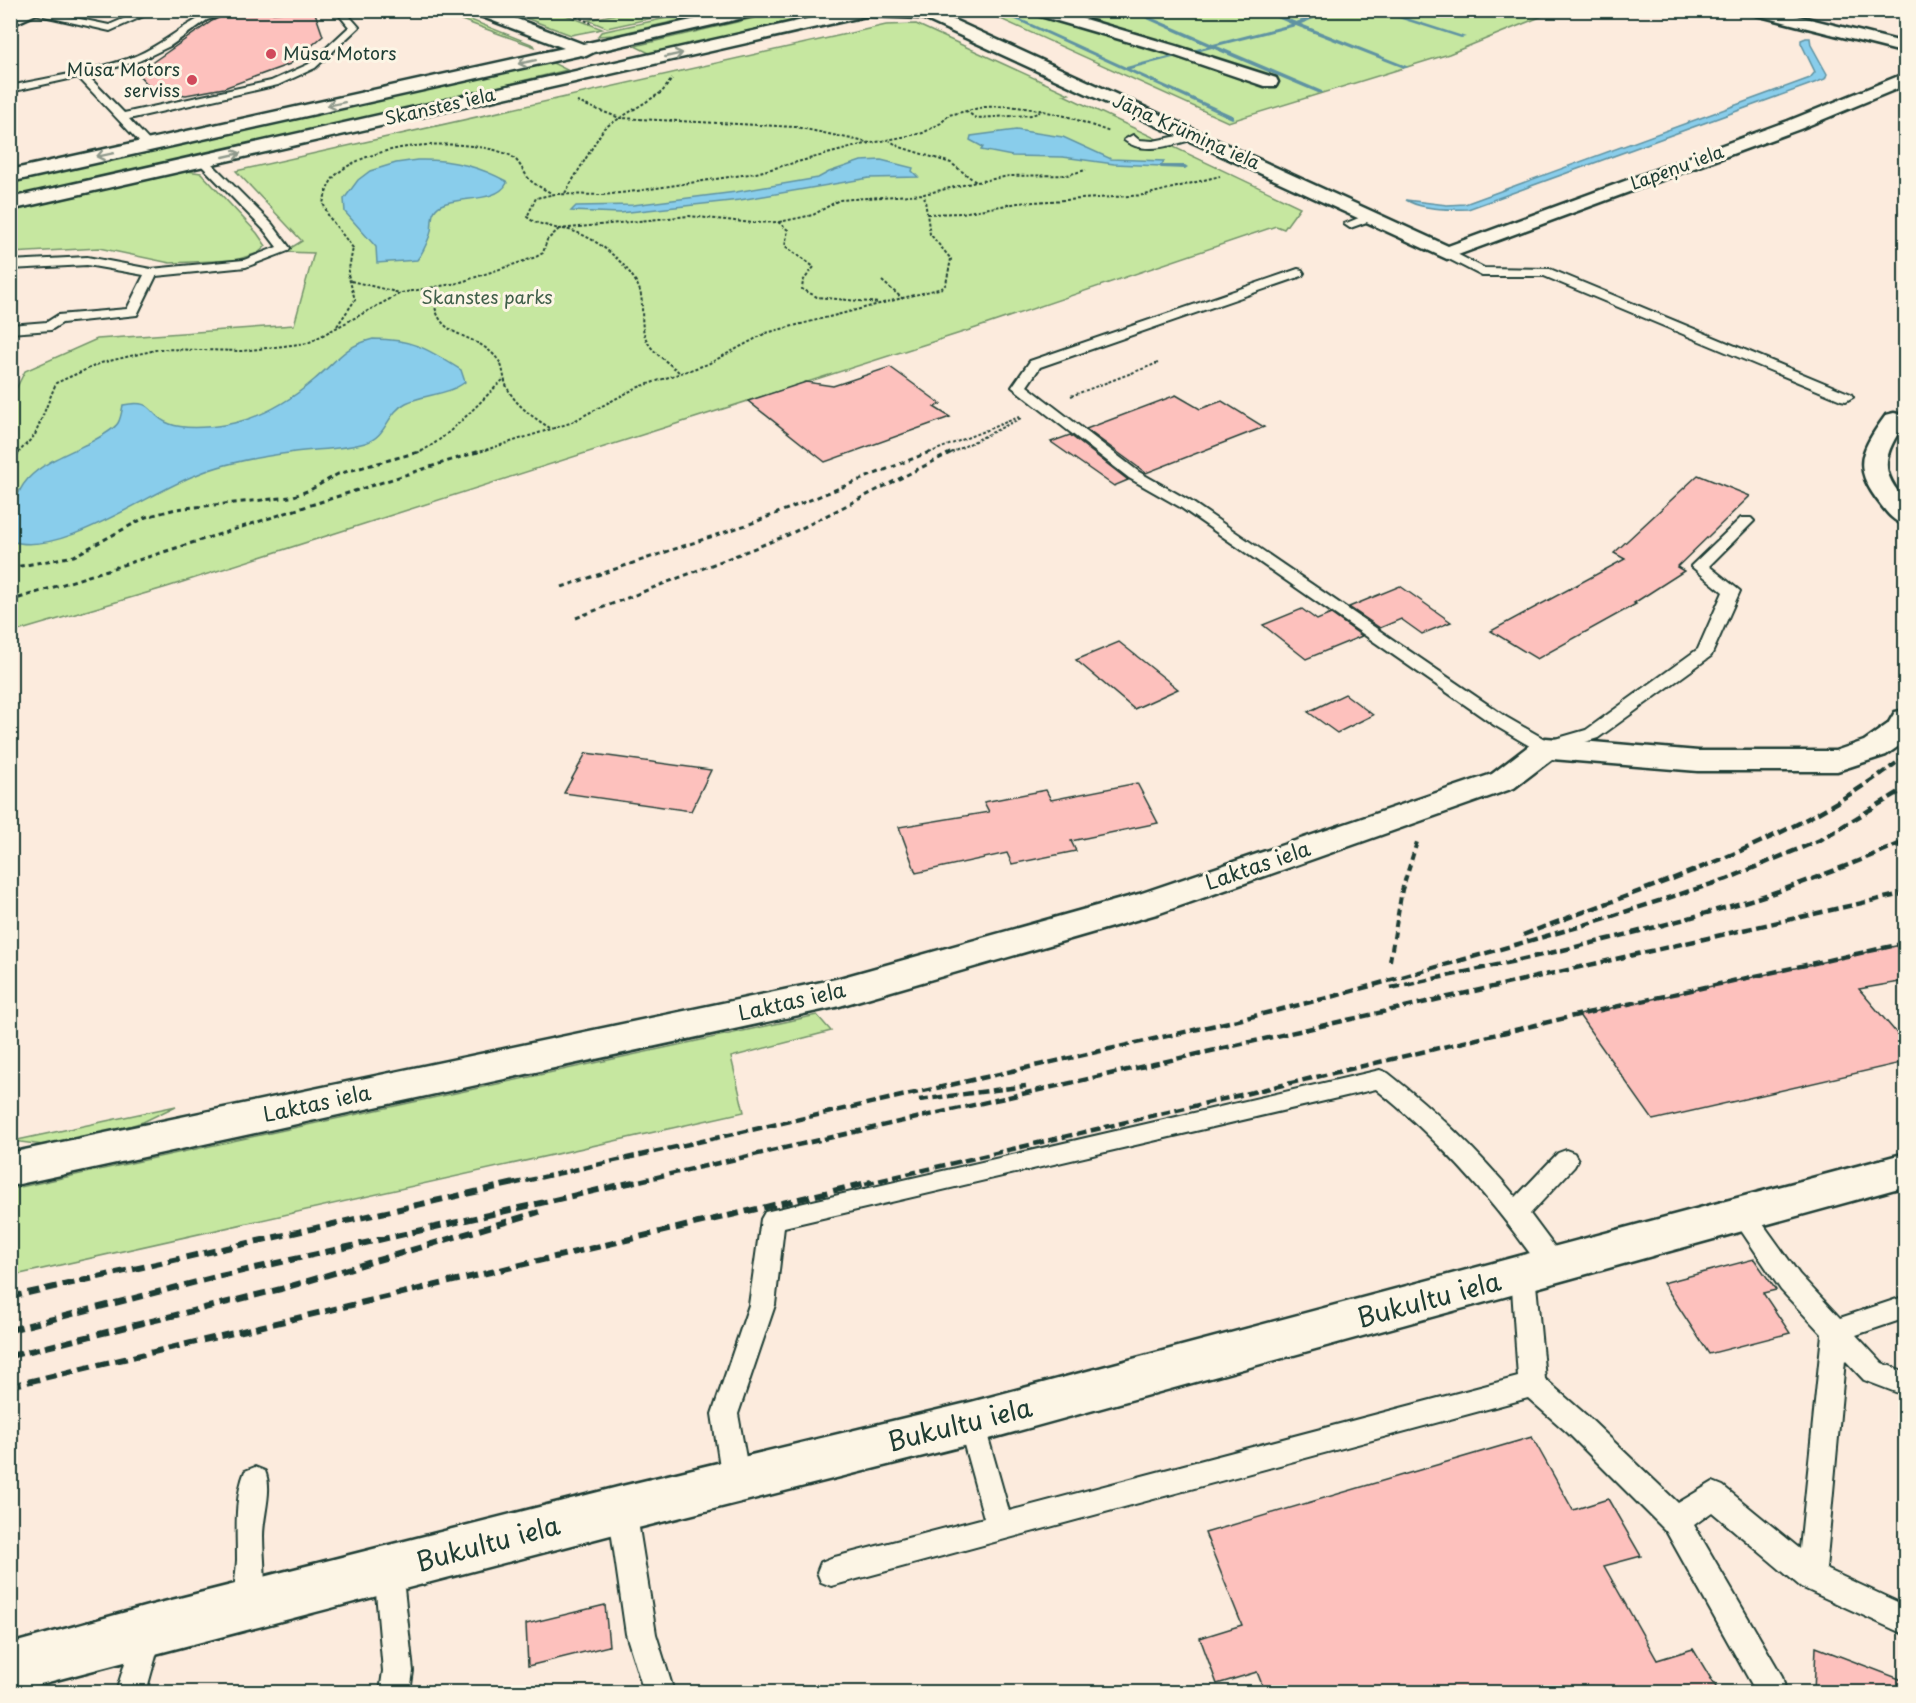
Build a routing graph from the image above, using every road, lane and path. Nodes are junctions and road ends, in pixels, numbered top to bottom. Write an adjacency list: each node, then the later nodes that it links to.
1 (153, 10): 10 (lane)
2 (230, 10): 17 (lane)
3 (339, 10): 25 (lane)
4 (477, 10): 15 (street)
5 (562, 10): 13 (path)
6 (760, 10): 15 (street, Skanstes iela)
7 (869, 10): 11 (street, Jāņa Krūmiņa iela); 16 (street, Skanstes iela, one-way to 7)
8 (1035, 10): 20 (street)
9 (1753, 10): 14 (street)
10 (30, 11): 12 (street)
11 (925, 12): 27 (street, Jāņa Krūmiņa iela)
12 (10, 21)
13 (598, 26)
14 (1905, 48)
15 (584, 49): 16 (street); 31 (street, Skanstes iela, one-way to 31)
16 (617, 67): 32 (street, Skanstes iela, one-way to 16)
17 (80, 74): 21 (lane); 25 (lane)
18 (673, 78): 26 (path)
19 (1905, 78): 46 (street, Lapeņu iela)
20 (1270, 82)
21 (10, 88)
22 (570, 99): 26 (path)
23 (965, 111): 24 (path); 24 (path); 29 (path)
24 (1041, 112): 28 (path)
25 (122, 117): 31 (lane)
26 (620, 118): 30 (path); 38 (path)
27 (1194, 136): 28 (lane); 42 (street, Jāņa Krūmiņa iela)
28 (1131, 139)
29 (889, 140): 30 (path); 36 (path)
30 (871, 143): 38 (path)
31 (149, 146): 35 (street, Skanstes iela, one-way to 35)
32 (204, 162): 40 (street, Skanstes iela); 48 (lane)
33 (1086, 170): 36 (path)
34 (1224, 174): 41 (path)
35 (10, 176)
36 (976, 182): 39 (path)
37 (552, 193): 38 (path); 45 (path); 50 (path)
38 (565, 194)
39 (924, 194): 41 (path); 43 (path)
40 (10, 204)
41 (927, 214): 54 (path)
42 (1371, 217): 44 (lane); 46 (street, Jāņa Krūmiņa iela)
43 (778, 222): 45 (path); 55 (path)
44 (1350, 224)
45 (559, 229): 52 (path); 59 (path)
46 (1448, 253): 61 (lane)
47 (10, 265): 48 (lane)
48 (151, 273): 56 (lane)
49 (1298, 273): 62 (lane)
50 (351, 281): 53 (path); 57 (path)
51 (882, 281): 54 (path)
52 (434, 288): 53 (path); 60 (path)
53 (401, 293): 57 (path)
54 (903, 299): 55 (path)
55 (883, 304): 59 (path)
56 (10, 328)
57 (336, 328): 65 (path)
58 (1158, 363): 62 (path)
59 (680, 373): 64 (path)
60 (504, 379): 64 (path); 68 (path)
61 (1846, 397)
62 (1043, 407): 69 (path); 71 (path); 73 (lane)
63 (1894, 420): 66 (street)
64 (551, 429): 70 (path)
65 (10, 462)
66 (1905, 517)
67 (1746, 521): 73 (lane)
68 (10, 568)
69 (562, 587)
70 (10, 601)
71 (576, 618)
72 (1905, 719): 73 (street)
73 (1546, 748): 74 (street, Laktas iela)
74 (1428, 807): 75 (path); 78 (street, Laktas iela)
75 (1390, 961)
76 (1566, 1160): 80 (lane)
77 (1905, 1169): 79 (street, Bukultu iela)
78 (10, 1170)
79 (1742, 1213): 81 (street, Bukultu iela); 83 (lane)
80 (1515, 1214): 81 (lane); 88 (lane)
81 (1538, 1270): 85 (lane); 86 (street, Bukultu iela)
82 (1905, 1307): 83 (lane)
83 (1834, 1331): 84 (lane); 94 (lane)
84 (1905, 1384)
85 (1532, 1385): 90 (lane); 91 (lane)
86 (971, 1423): 88 (street, Bukultu iela); 91 (lane)
87 (255, 1480): 95 (lane)
88 (736, 1480): 89 (street, Bukultu iela)
89 (621, 1509): 92 (street, Bukultu iela); 101 (lane)
90 (1676, 1521): 94 (lane); 102 (lane)
91 (1000, 1527): 93 (lane)
92 (388, 1570): 95 (street, Bukultu iela); 100 (lane)
93 (831, 1572)
94 (1811, 1577): 96 (lane)
95 (248, 1606): 97 (street, Bukultu iela)
96 (1905, 1622)
97 (148, 1631): 98 (street, Bukultu iela); 99 (lane)
98 (10, 1669)
99 (131, 1692)
100 (395, 1692)
101 (659, 1692)
102 (1771, 1692)

